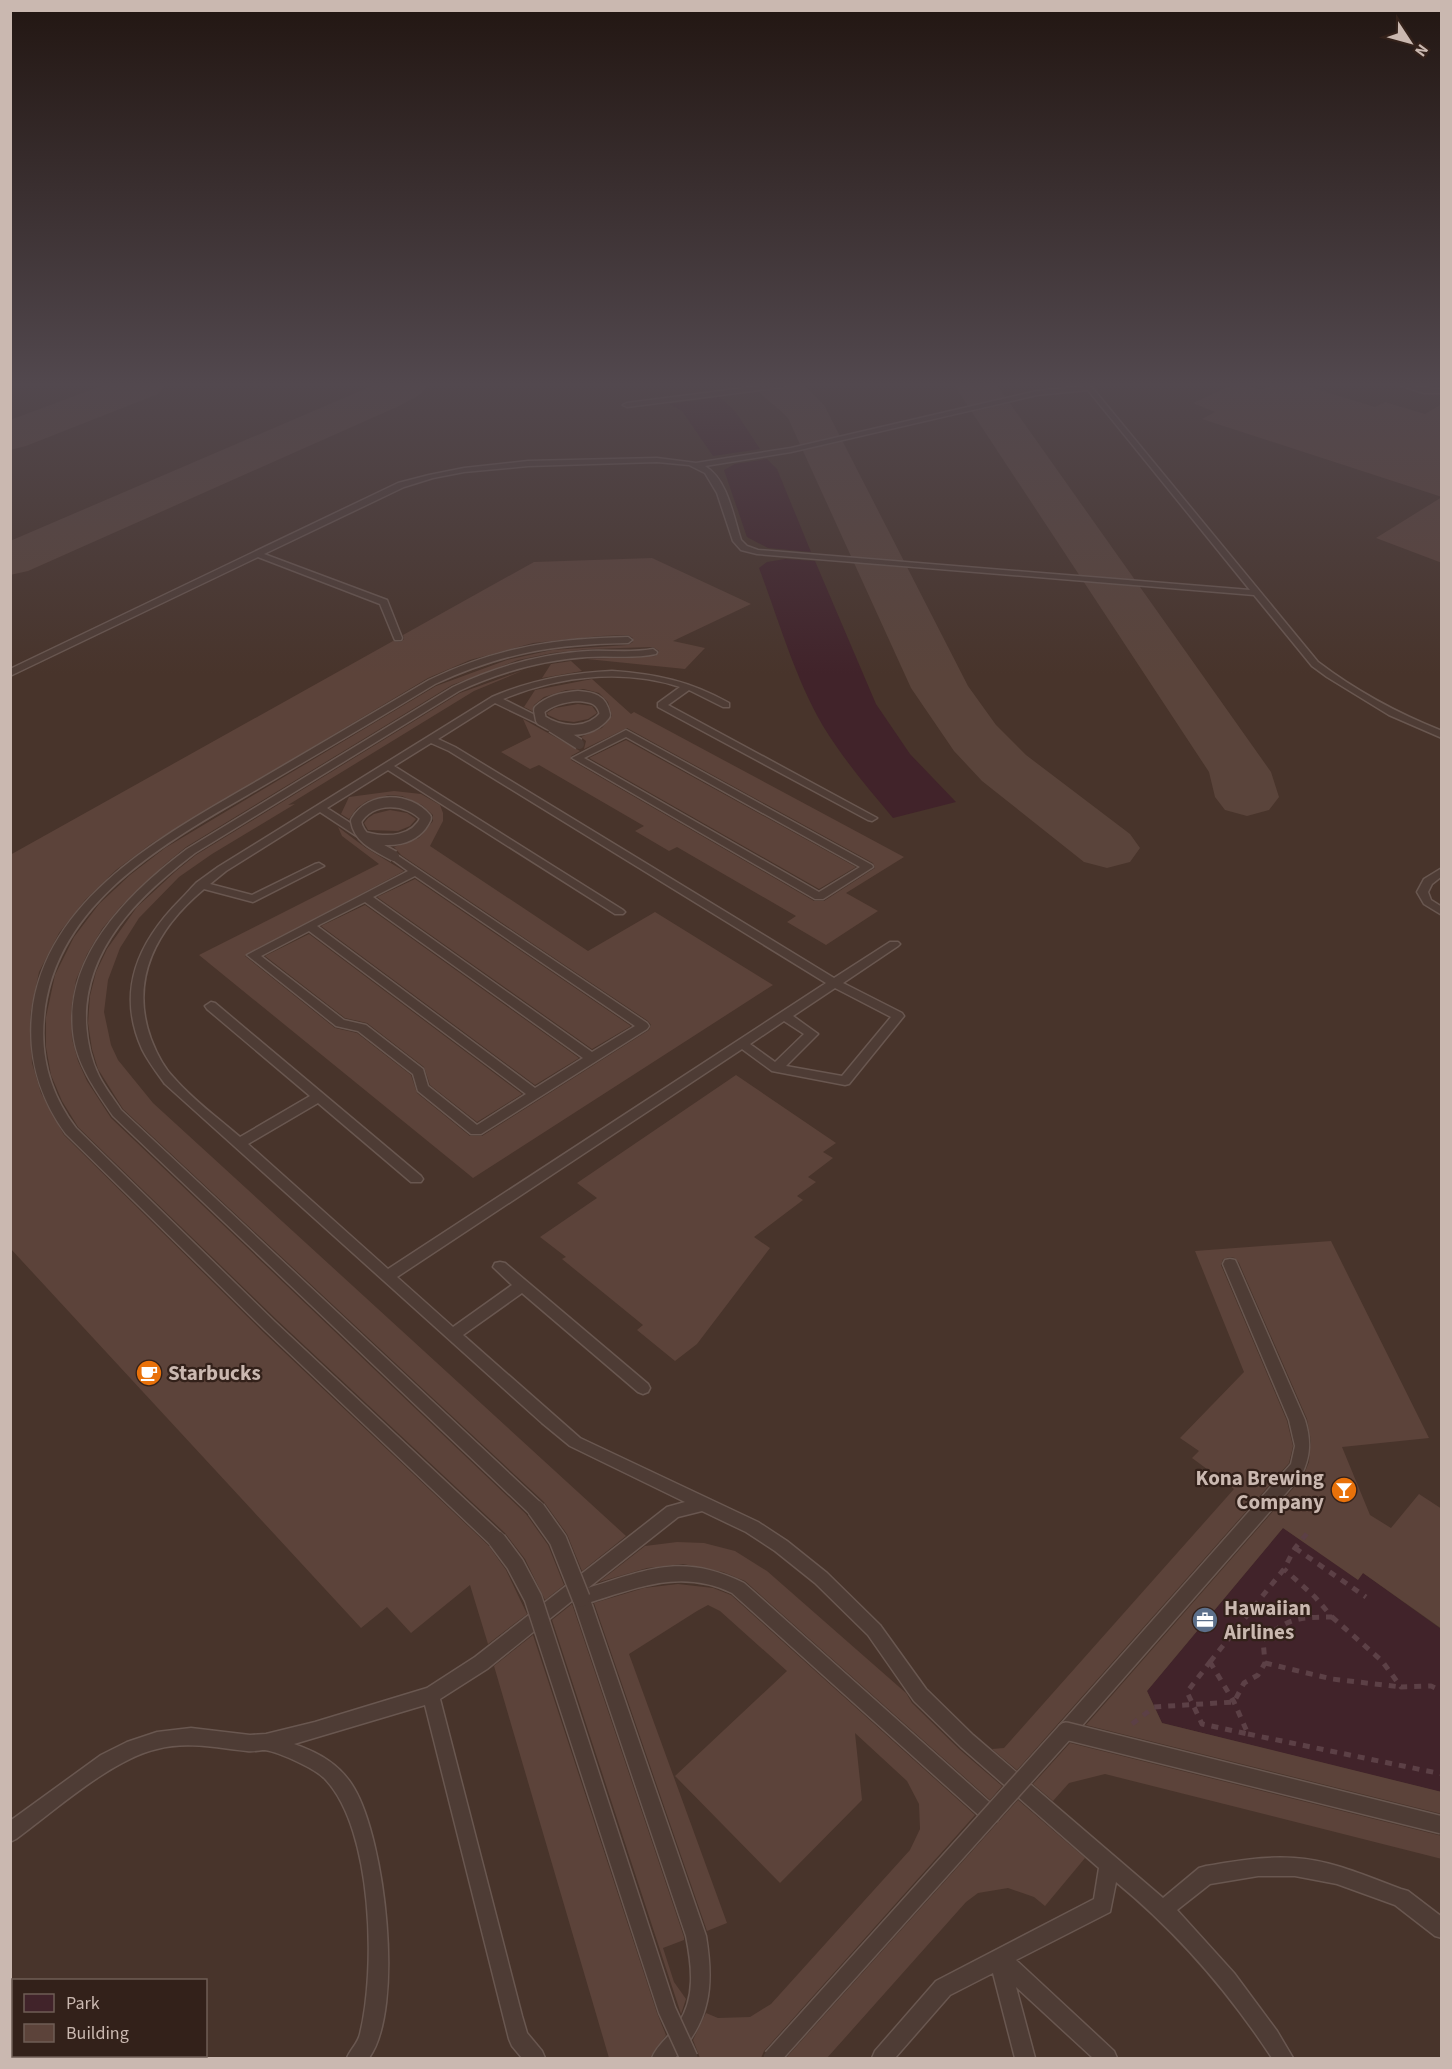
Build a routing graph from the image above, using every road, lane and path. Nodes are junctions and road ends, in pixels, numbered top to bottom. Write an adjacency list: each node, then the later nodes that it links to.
1 (414, 482): 4 (lane)
2 (715, 482): 5 (lane)
3 (1166, 482): 5 (lane)
4 (257, 554): 6 (lane); 9 (lane)
5 (1256, 593): 13 (lane)
6 (398, 638)
7 (628, 640): 72 (lane, bridge)
8 (653, 652): 49 (lane, bridge)
9 (10, 673)
10 (687, 687): 11 (lane); 12 (lane); 18 (lane)
11 (495, 699): 14 (lane); 15 (lane, bridge)
12 (726, 705)
13 (1442, 735)
14 (430, 739): 16 (lane); 28 (lane)
15 (591, 751): 15 (lane)
16 (387, 766): 17 (lane); 24 (lane)
17 (320, 808): 20 (lane, bridge); 22 (lane)
18 (872, 818)
19 (319, 866): 22 (lane)
20 (416, 871): 23 (lane); 32 (lane)
21 (1442, 871): 25 (lane)
22 (200, 885): 36 (lane)
23 (366, 897): 26 (lane); 32 (lane)
24 (619, 912)
25 (1442, 912)
26 (310, 926): 34 (lane); 34 (lane)
27 (894, 944): 28 (lane)
28 (832, 982): 30 (lane); 33 (lane)
29 (211, 1006): 35 (lane)
30 (783, 1015): 31 (lane); 33 (lane)
31 (741, 1043): 33 (lane); 40 (lane)
32 (592, 1058): 34 (lane)
33 (776, 1068)
34 (534, 1094)
35 (319, 1097): 36 (lane); 37 (lane)
36 (239, 1143): 40 (lane)
37 (416, 1179)
38 (1230, 1264): 58 (lane)
39 (500, 1267): 41 (lane)
40 (387, 1276): 42 (lane)
41 (522, 1286): 42 (lane); 43 (lane)
42 (452, 1335): 44 (lane)
43 (643, 1388)
44 (702, 1504): 55 (lane); 65 (lane)
45 (1309, 1531): 46 (path)
46 (1295, 1548): 47 (path); 48 (path)
47 (1284, 1569): 50 (path); 51 (path)
48 (1365, 1597)
49 (581, 1598): 62 (lane); 71 (lane)
50 (1332, 1617): 52 (path); 53 (path)
51 (1210, 1662): 56 (path); 59 (path)
52 (1265, 1663): 53 (path); 56 (path)
53 (1401, 1688): 54 (path)
54 (1442, 1691)
55 (431, 1695): 60 (lane); 70 (lane)
56 (1234, 1702): 57 (path); 59 (path)
57 (1154, 1707)
58 (1066, 1731): 62 (lane, bridge); 63 (lane, bridge)
59 (1248, 1734): 61 (path)
60 (266, 1743): 64 (lane); 69 (lane)
61 (1442, 1774)
62 (991, 1815): 73 (lane, bridge)
63 (1442, 1825)
64 (10, 1833)
65 (1109, 1864): 66 (lane); 68 (lane)
66 (1163, 1910): 67 (lane); 77 (lane)
67 (1442, 1929)
68 (999, 1958): 74 (lane); 75 (lane); 76 (lane)
69 (357, 2058)
70 (535, 2058)
71 (662, 2058)
72 (689, 2058)
73 (772, 2058)
74 (882, 2058)
75 (1025, 2058)
76 (1107, 2058)
77 (1283, 2058)

